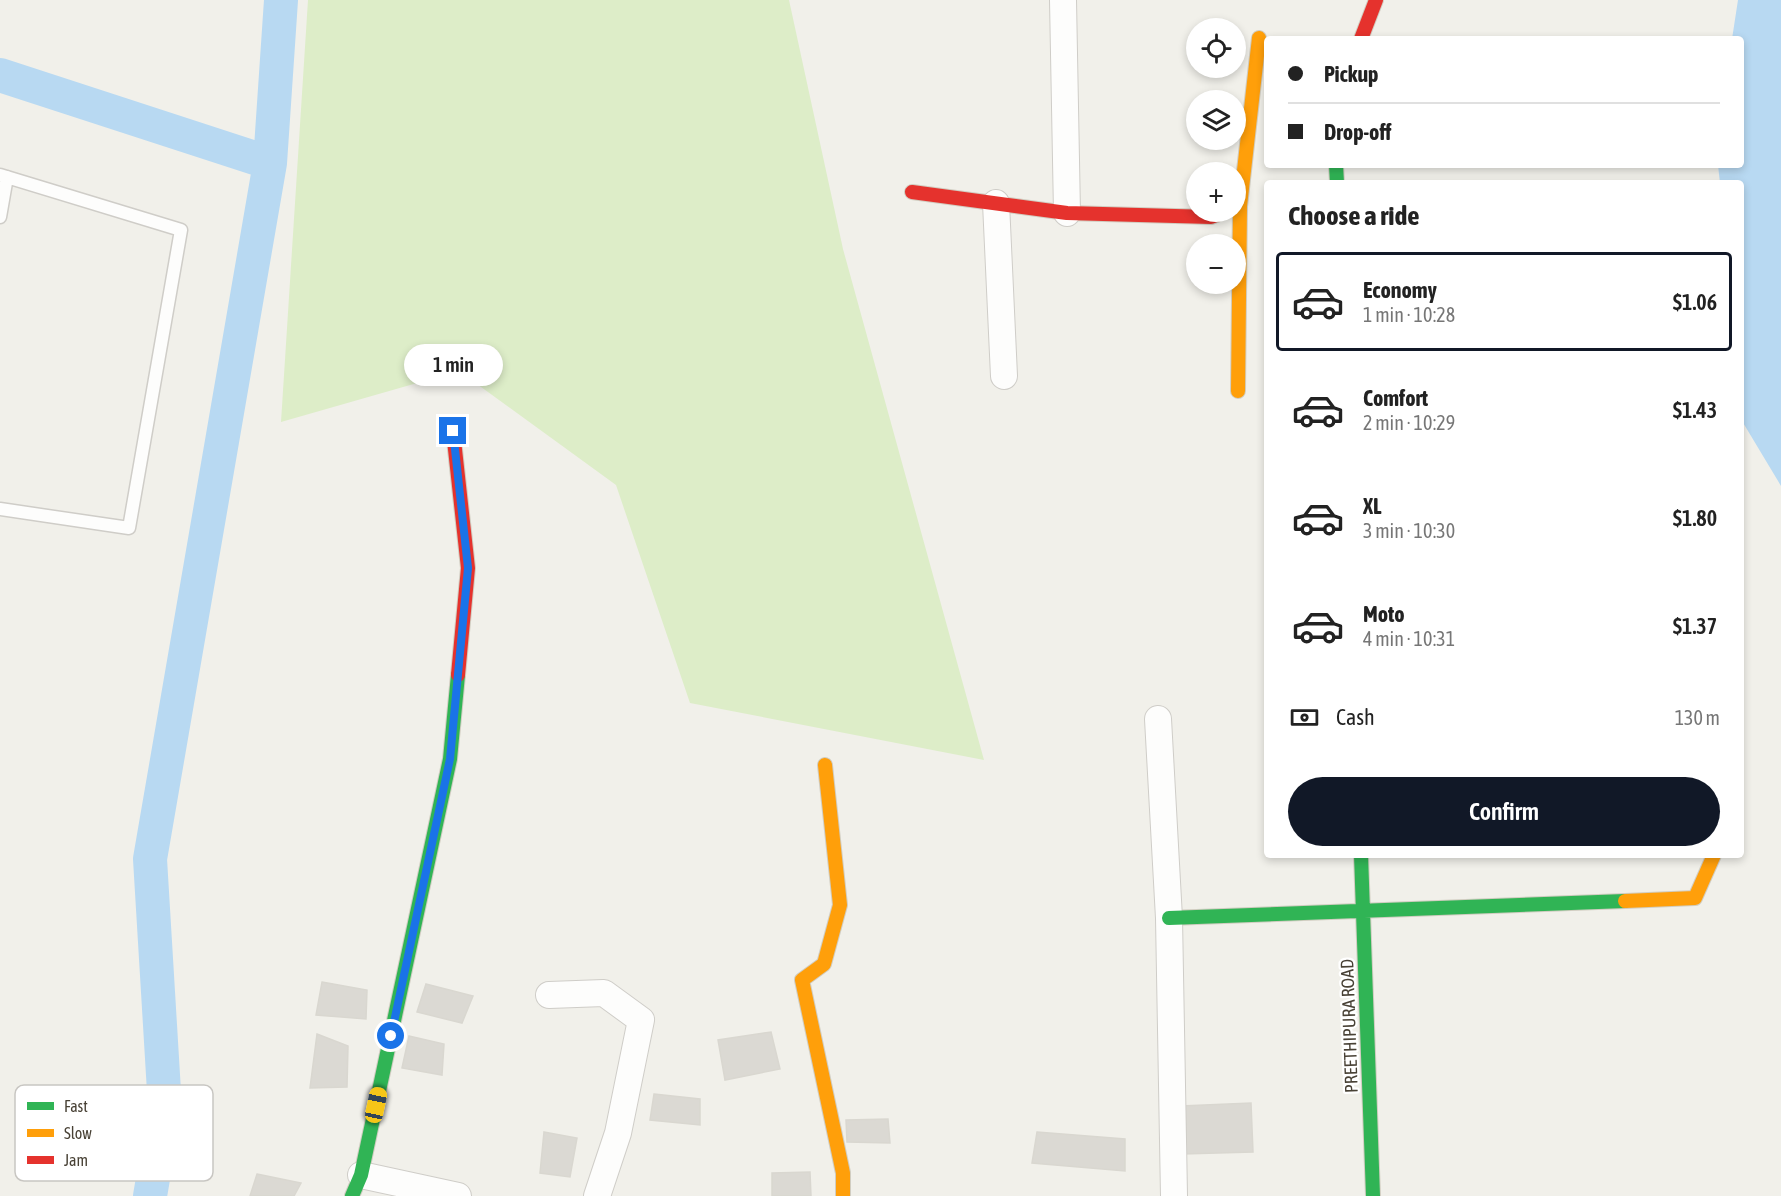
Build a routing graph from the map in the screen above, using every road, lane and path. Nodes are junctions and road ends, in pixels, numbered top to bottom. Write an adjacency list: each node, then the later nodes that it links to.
1 (1064, 0): 10 (street)
2 (1376, 0): 3 (street)
3 (1362, 36)
4 (1258, 38): 5 (street)
5 (1257, 144): 7 (street)
6 (4, 176): 12 (lane); 17 (lane)
7 (1246, 180)
8 (912, 192): 9 (street)
9 (996, 204): 10 (street); 14 (street)
10 (1067, 213): 11 (street)
11 (1186, 216)
12 (0, 217)
13 (1238, 222): 15 (street)
14 (1004, 376)
15 (1238, 391)
16 (453, 431): 25 (street)
17 (0, 509)
18 (1158, 719): 23 (street)
19 (825, 765): 28 (street)
20 (1361, 858): 22 (street, PREETHIPURA ROAD)
21 (1714, 858): 22 (street)
22 (1363, 910): 23 (street); 30 (street, PREETHIPURA ROAD)
23 (1169, 918): 29 (street)
24 (549, 995): 27 (street)
25 (356, 1185): 26 (street)
26 (458, 1196)
27 (597, 1196)
28 (843, 1196)
29 (1174, 1196)
30 (1372, 1196)

